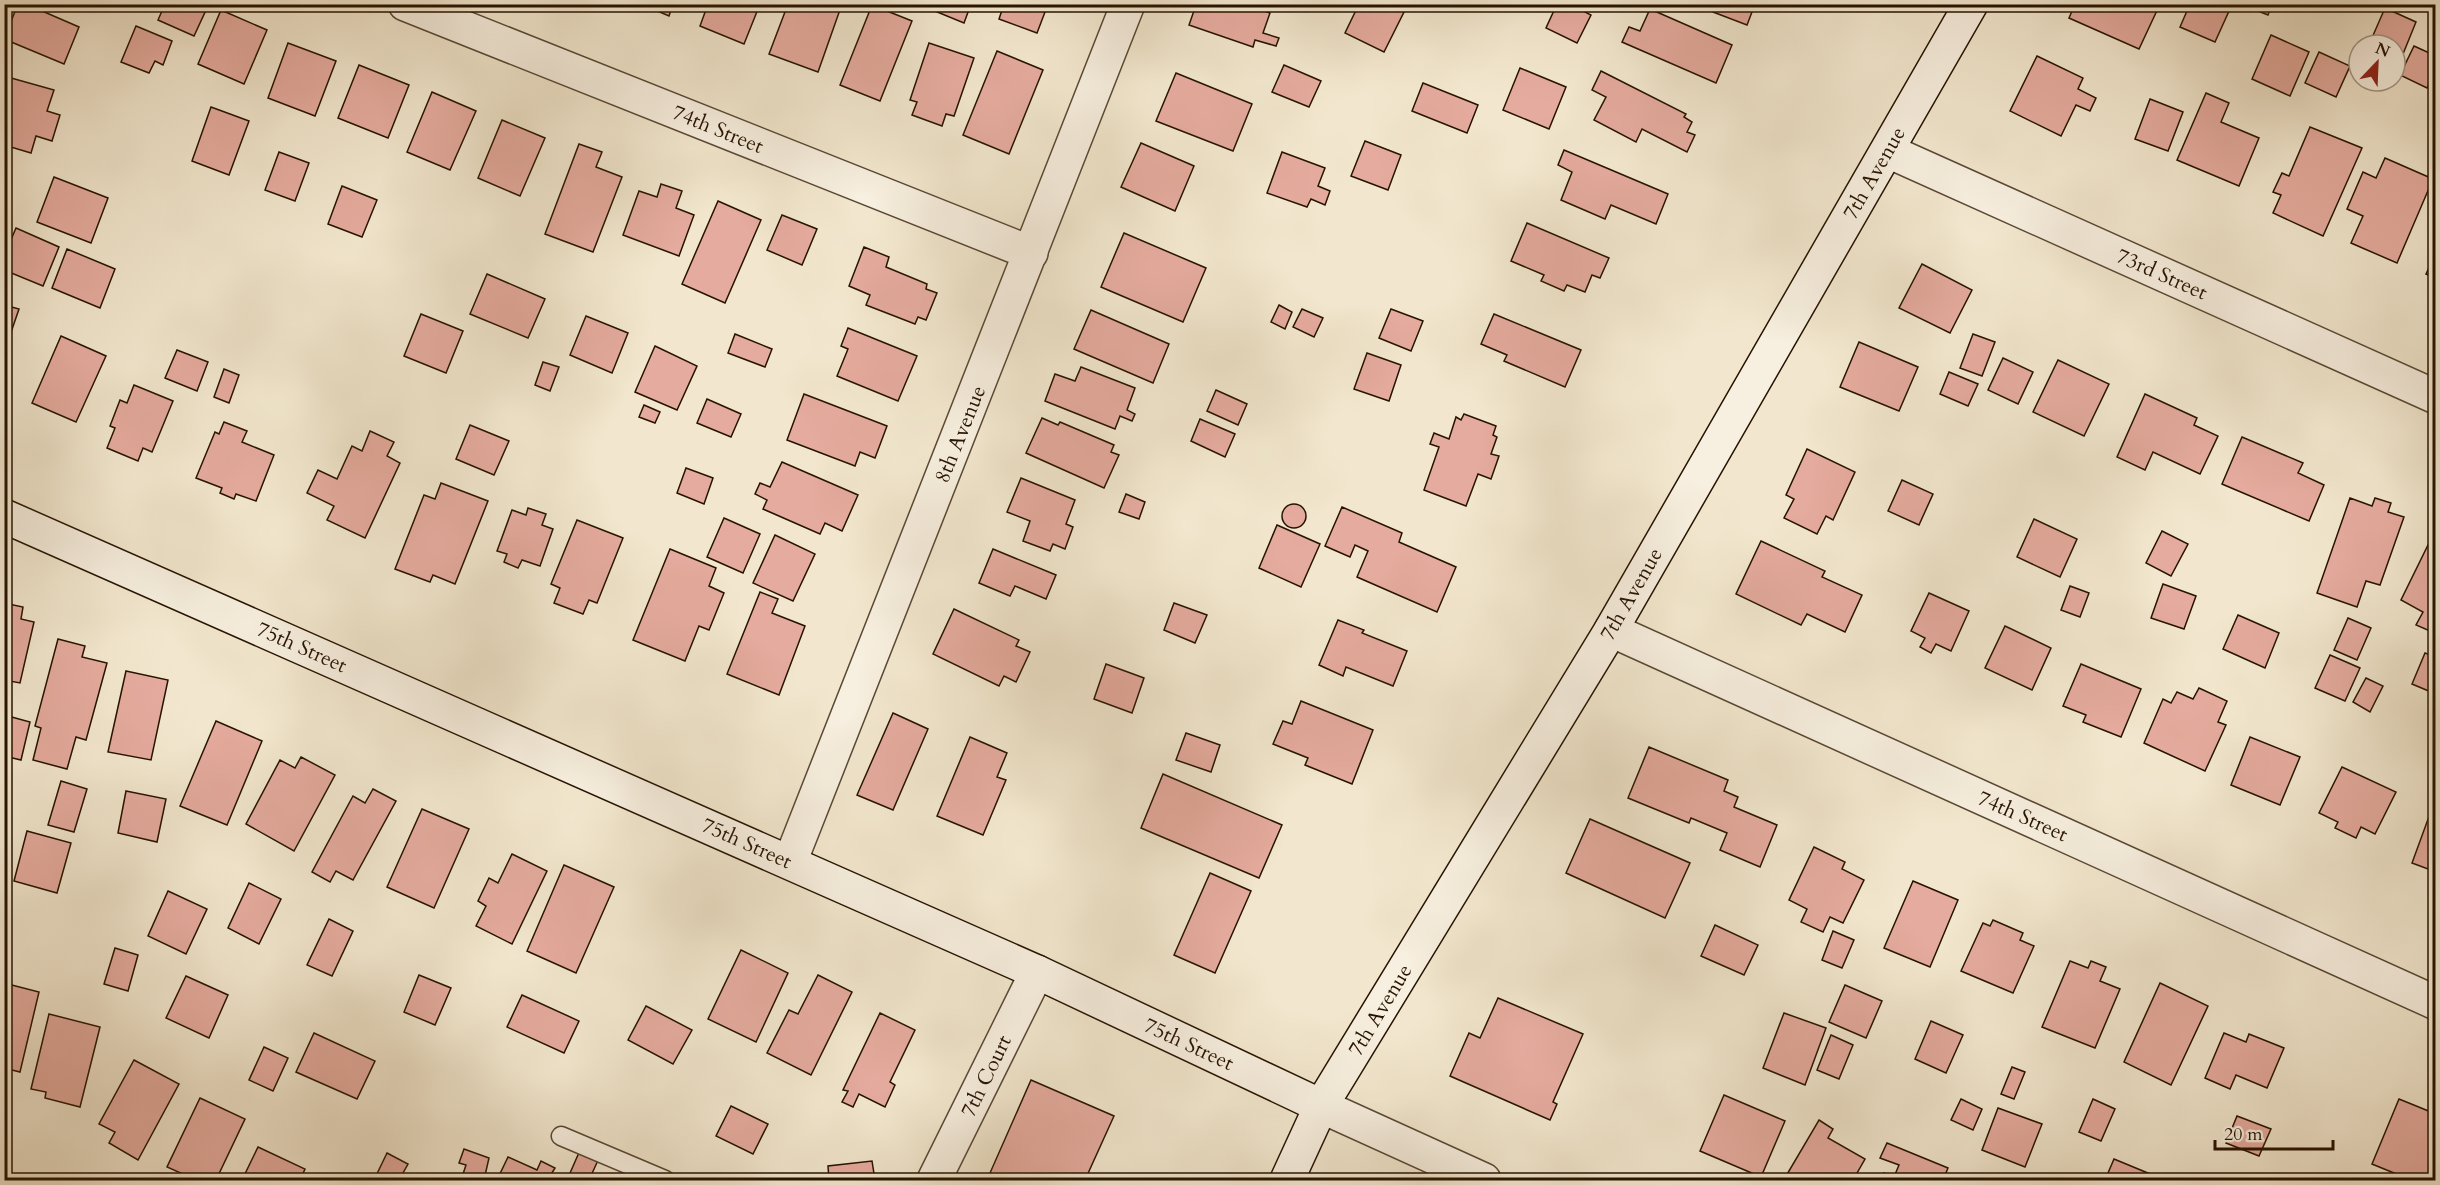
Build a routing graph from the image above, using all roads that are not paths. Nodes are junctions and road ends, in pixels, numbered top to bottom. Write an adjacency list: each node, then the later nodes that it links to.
1 (405, 4): 5 (street, 74th Street)
2 (1128, 4): 5 (street, 8th Avenue)
3 (1971, 4): 4 (street, 7th Avenue)
4 (1888, 151): 6 (street, 73rd Street); 8 (street, 7th Avenue)
5 (1031, 253): 9 (street, 8th Avenue)
6 (2436, 397)
7 (4, 516): 9 (street, 75th Street)
8 (1611, 630): 11 (street, 74th Street); 12 (street, 7th Avenue)
9 (790, 862): 10 (street, 75th Street)
10 (1037, 972): 12 (street, 75th Street); 15 (street, 7th Court)
11 (2436, 1003)
12 (1321, 1106): 16 (street, 7th Avenue); 17 (street, 75th Street)
13 (561, 1136): 14 (lane)
14 (665, 1180)
15 (934, 1180)
16 (1287, 1180)
17 (1484, 1180)

